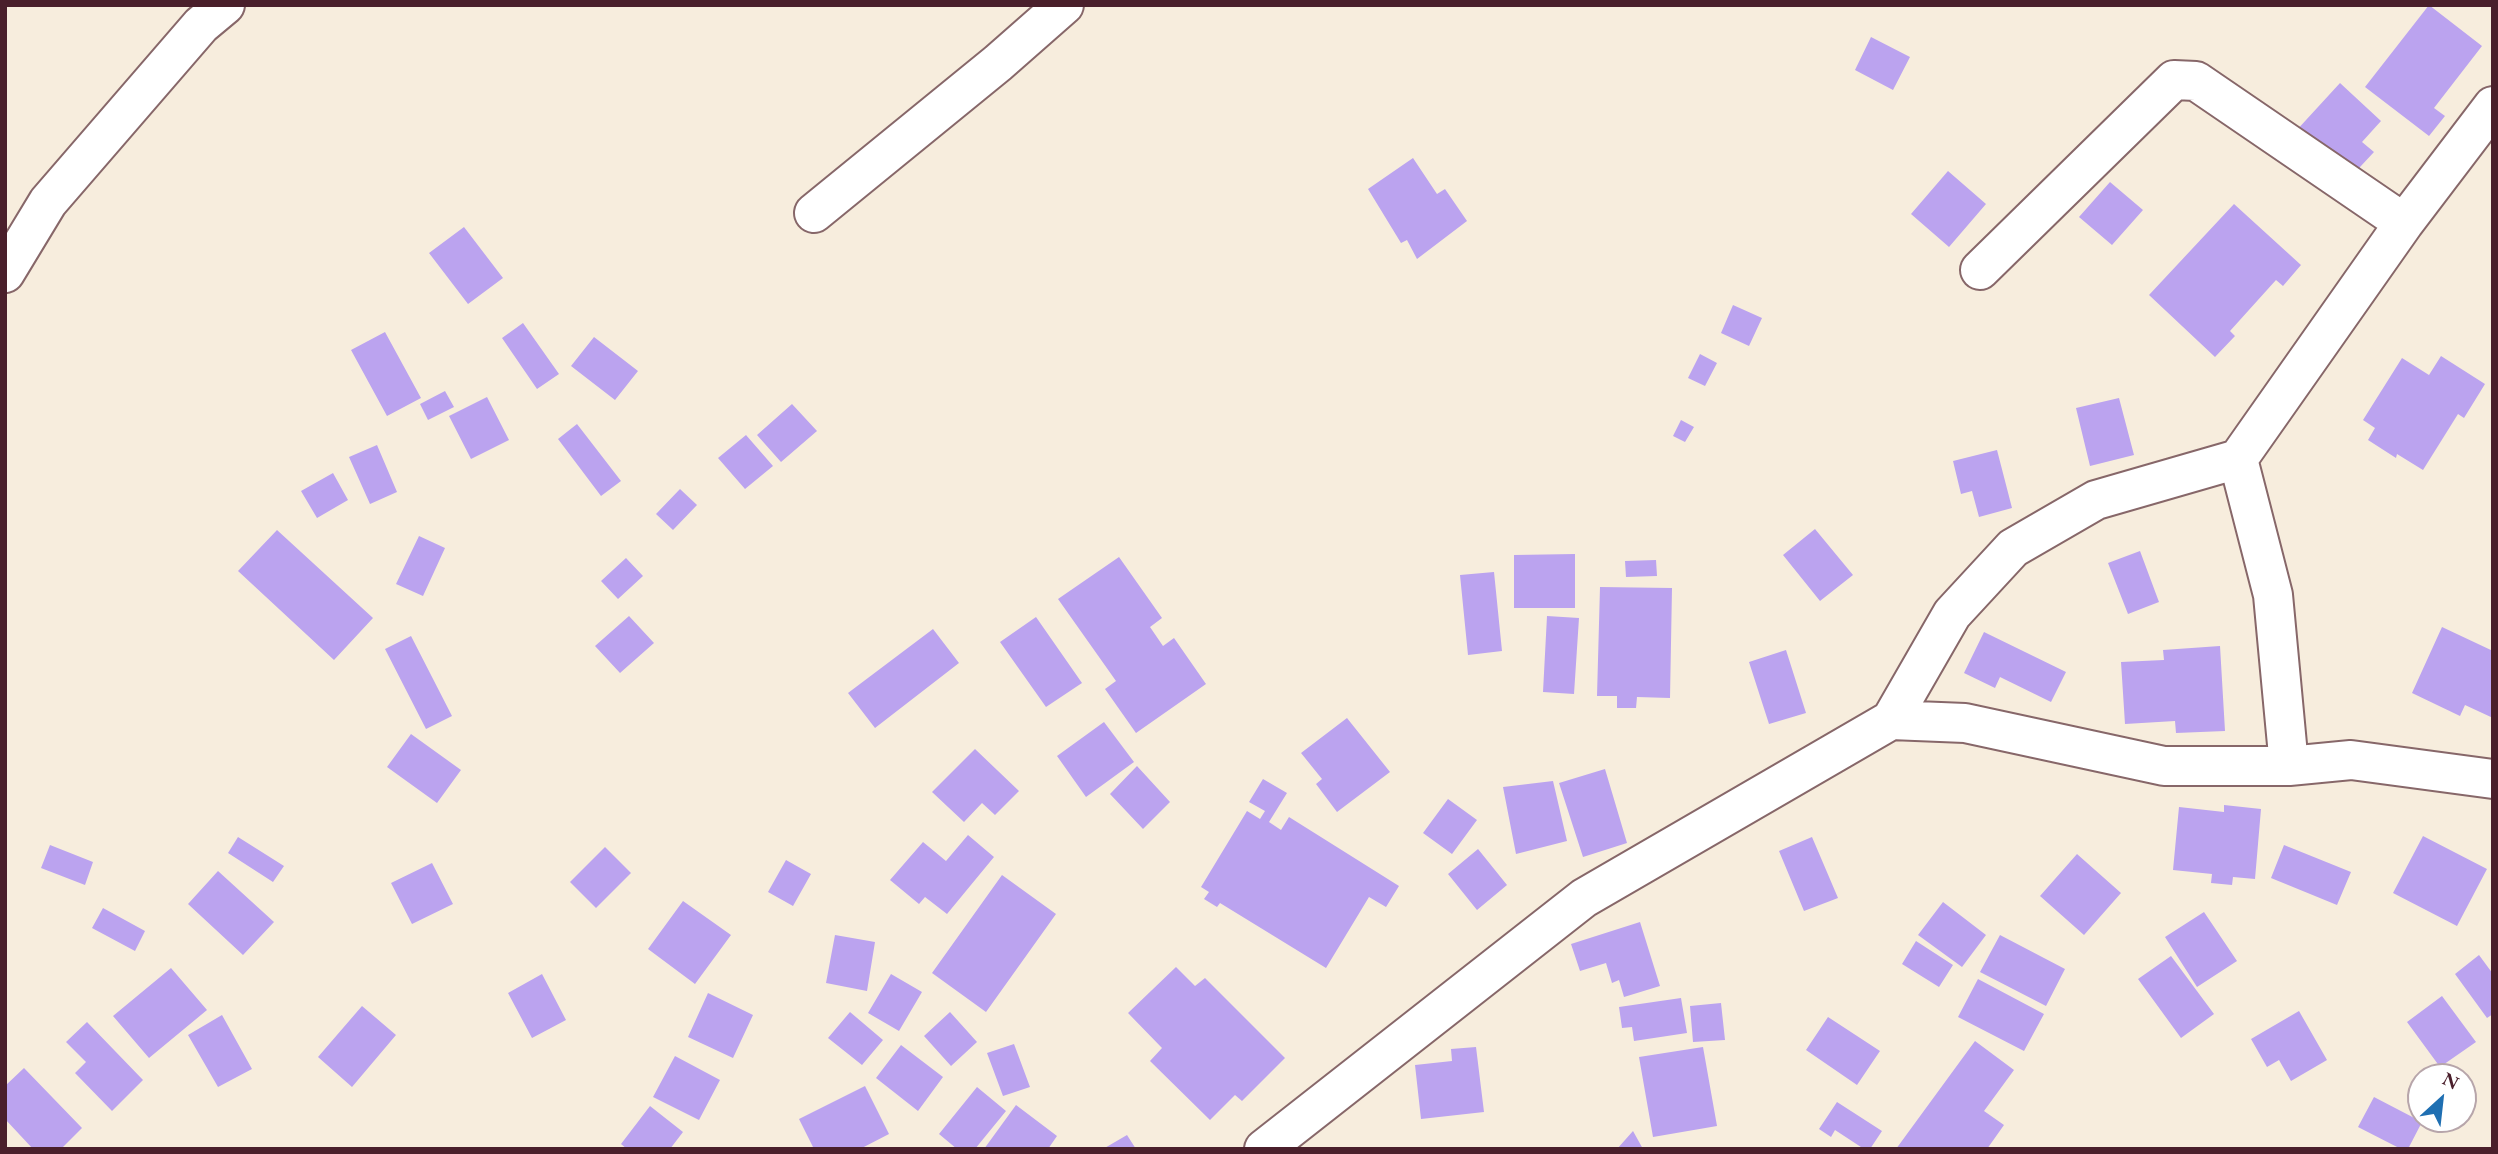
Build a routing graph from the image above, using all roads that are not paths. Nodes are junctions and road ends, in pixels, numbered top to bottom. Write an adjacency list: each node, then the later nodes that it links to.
1 (225, 5): 7 (street)
2 (1064, 5): 4 (street)
3 (2493, 106): 5 (street)
4 (814, 213)
5 (2404, 223): 6 (street); 8 (street)
6 (1980, 270)
7 (5, 273)
8 (2238, 459): 9 (street); 10 (street)
9 (1891, 720): 10 (street); 12 (street)
10 (2289, 766): 11 (street)
11 (2493, 779)
12 (1264, 1149)

